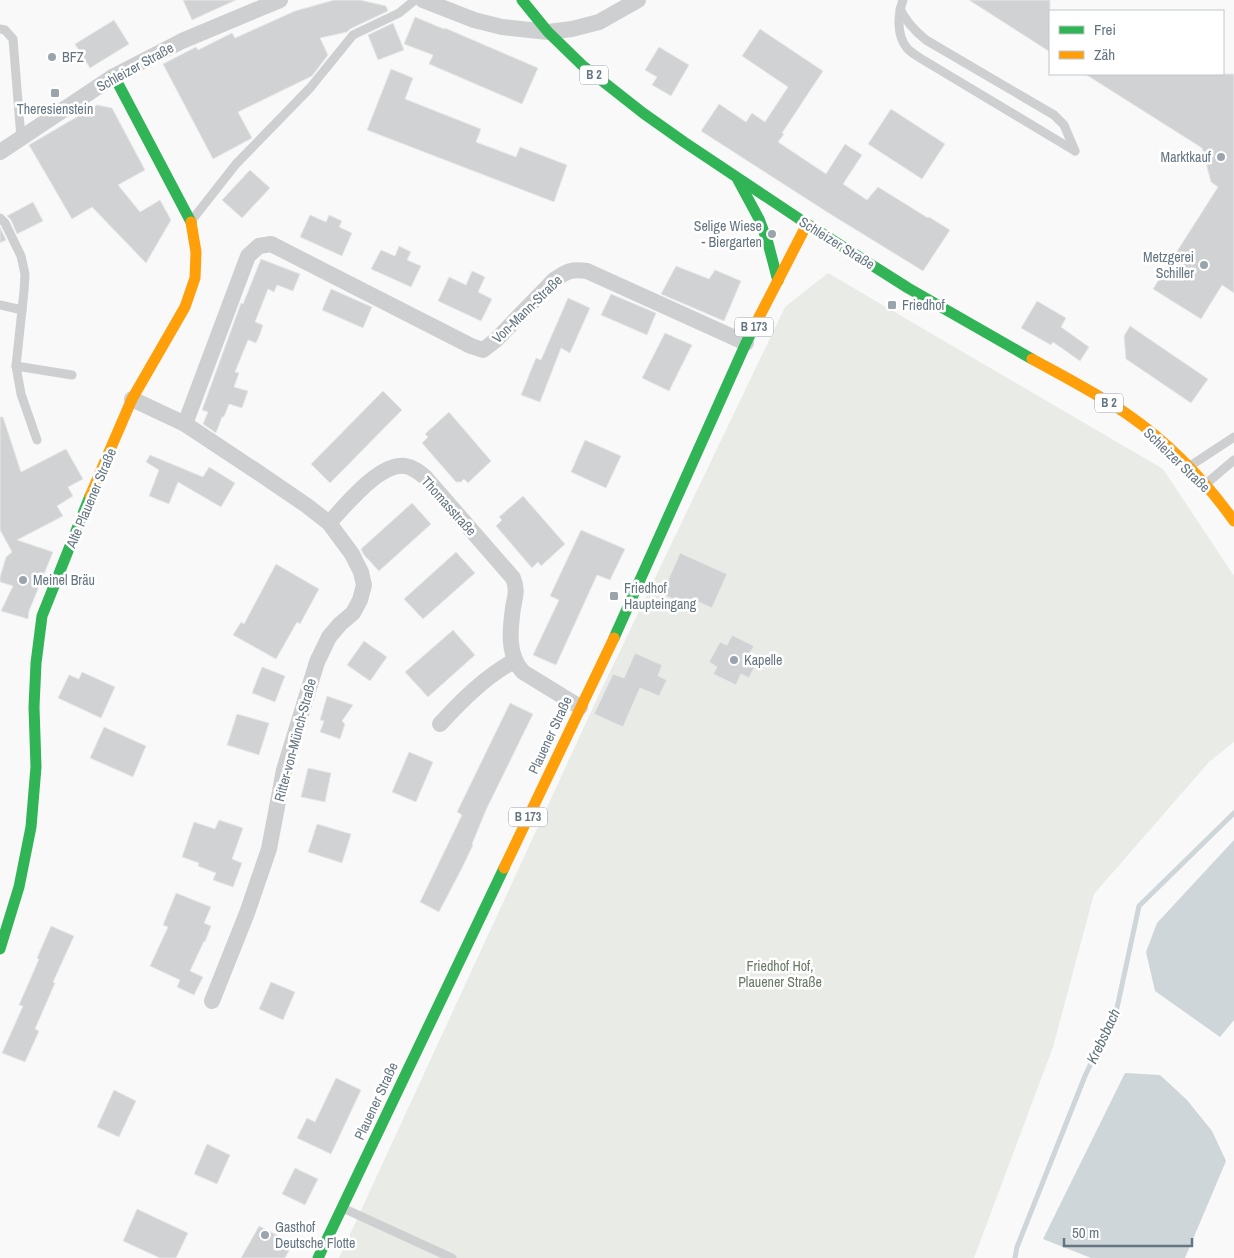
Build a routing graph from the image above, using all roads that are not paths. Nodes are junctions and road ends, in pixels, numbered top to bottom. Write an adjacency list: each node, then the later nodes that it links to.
1 (280, 0): 9 (street, Schleizer Straße)
2 (415, 0): 14 (lane)
3 (423, 0): 8 (street)
4 (522, 0): 8 (main road, B 2)
5 (638, 0): 8 (street)
6 (902, 4): 6 (lane)
7 (0, 29): 10 (lane)
8 (548, 32): 12 (main road, Schleizer Straße / B 2)
9 (114, 76): 10 (street, Schleizer Straße); 14 (main road, Alte Plauener Straße)
10 (21, 138): 11 (street, Schleizer Straße)
11 (0, 152)
12 (736, 176): 15 (main road, Schleizer Straße / B 2); 16 (main road)
13 (0, 218): 18 (lane)
14 (191, 222): 22 (main road, Alte Plauener Straße)
15 (807, 224): 16 (main road, Plauener Straße / B 173); 27 (main road, Schleizer Straße / B 2)
16 (778, 281): 19 (main road, Plauener Straße / B 173)
17 (0, 305): 18 (lane)
18 (22, 310): 20 (lane)
19 (746, 343): 23 (street, Von-Mann-Straße); 32 (main road, Plauener Straße / B 173)
20 (16, 366): 21 (lane); 25 (lane)
21 (72, 375)
22 (132, 399): 23 (street); 34 (main road, Alte Plauener Straße)
23 (185, 424): 30 (street)
24 (1234, 437): 27 (lane)
25 (37, 440)
26 (1234, 460): 28 (lane)
27 (1189, 467): 28 (main road, Schleizer Straße / B 2)
28 (1205, 484): 29 (main road, Schleizer Straße / B 2)
29 (1234, 521)
30 (329, 523): 31 (street, Thomasstraße); 35 (street, Ritter-von-Münch-Straße)
31 (514, 660): 32 (street); 33 (street)
32 (580, 707): 36 (main road, Plauener Straße / B 173)
33 (440, 724)
34 (0, 949)
35 (212, 1001)
36 (342, 1207): 37 (main road, Plauener Straße / B 173); 38 (lane)
37 (318, 1258)
38 (452, 1258)

